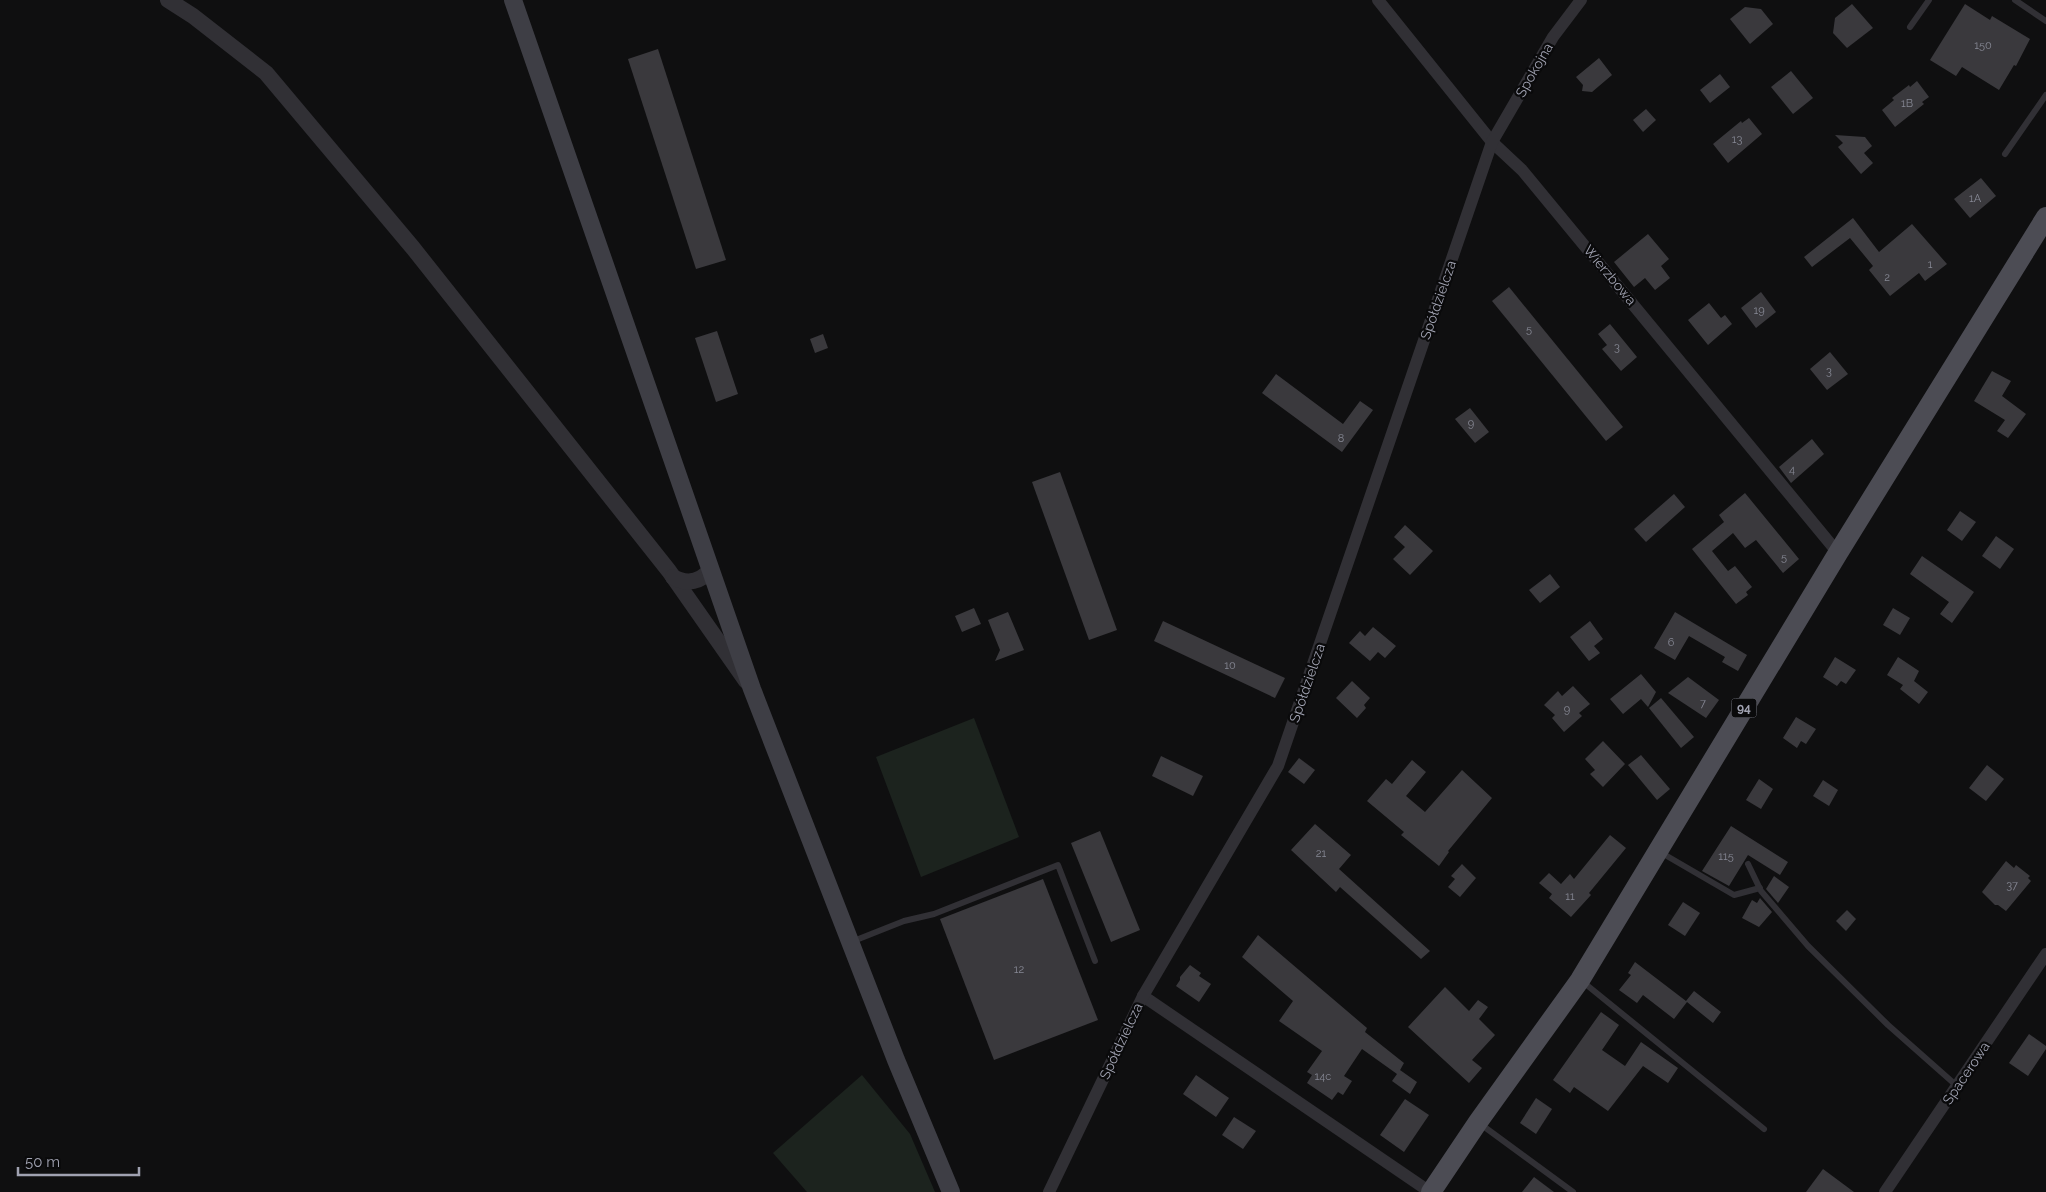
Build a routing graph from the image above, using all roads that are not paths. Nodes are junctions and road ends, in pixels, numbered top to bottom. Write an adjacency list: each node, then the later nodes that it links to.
1 (168, 0): 15 (street)
2 (513, 0): 14 (main road)
3 (1378, 0): 10 (street, Wierzbowa)
4 (1581, 0): 10 (street, Spokojna)
5 (1929, 0): 8 (lane)
6 (2015, 0): 7 (lane)
7 (2046, 21)
8 (1910, 27)
9 (2046, 94): 11 (lane)
10 (1492, 142): 13 (street, Wierzbowa); 24 (street, Spółdzielcza)
11 (2005, 154)
12 (2046, 217): 13 (main road, 94)
13 (1838, 553): 17 (main road, 94)
14 (711, 569): 15 (street); 16 (main road)
15 (673, 577): 16 (street)
16 (752, 689): 20 (main road)
17 (1657, 850): 19 (lane); 23 (main road, 94)
18 (1748, 864): 19 (lane)
19 (1760, 888): 25 (lane)
20 (850, 942): 22 (lane); 28 (main road)
21 (2046, 954): 25 (street, Spacerowa)
22 (1095, 962)
23 (1580, 980): 26 (main road, 94); 27 (lane)
24 (1143, 996): 29 (street, Spółdzielcza); 30 (street)
25 (1957, 1086): 32 (street, Spacerowa)
26 (1478, 1122): 30 (main road, 94); 31 (lane)
27 (1764, 1129)
28 (951, 1192)
29 (1049, 1192)
30 (1431, 1192)
31 (1572, 1192)
32 (1885, 1192)

